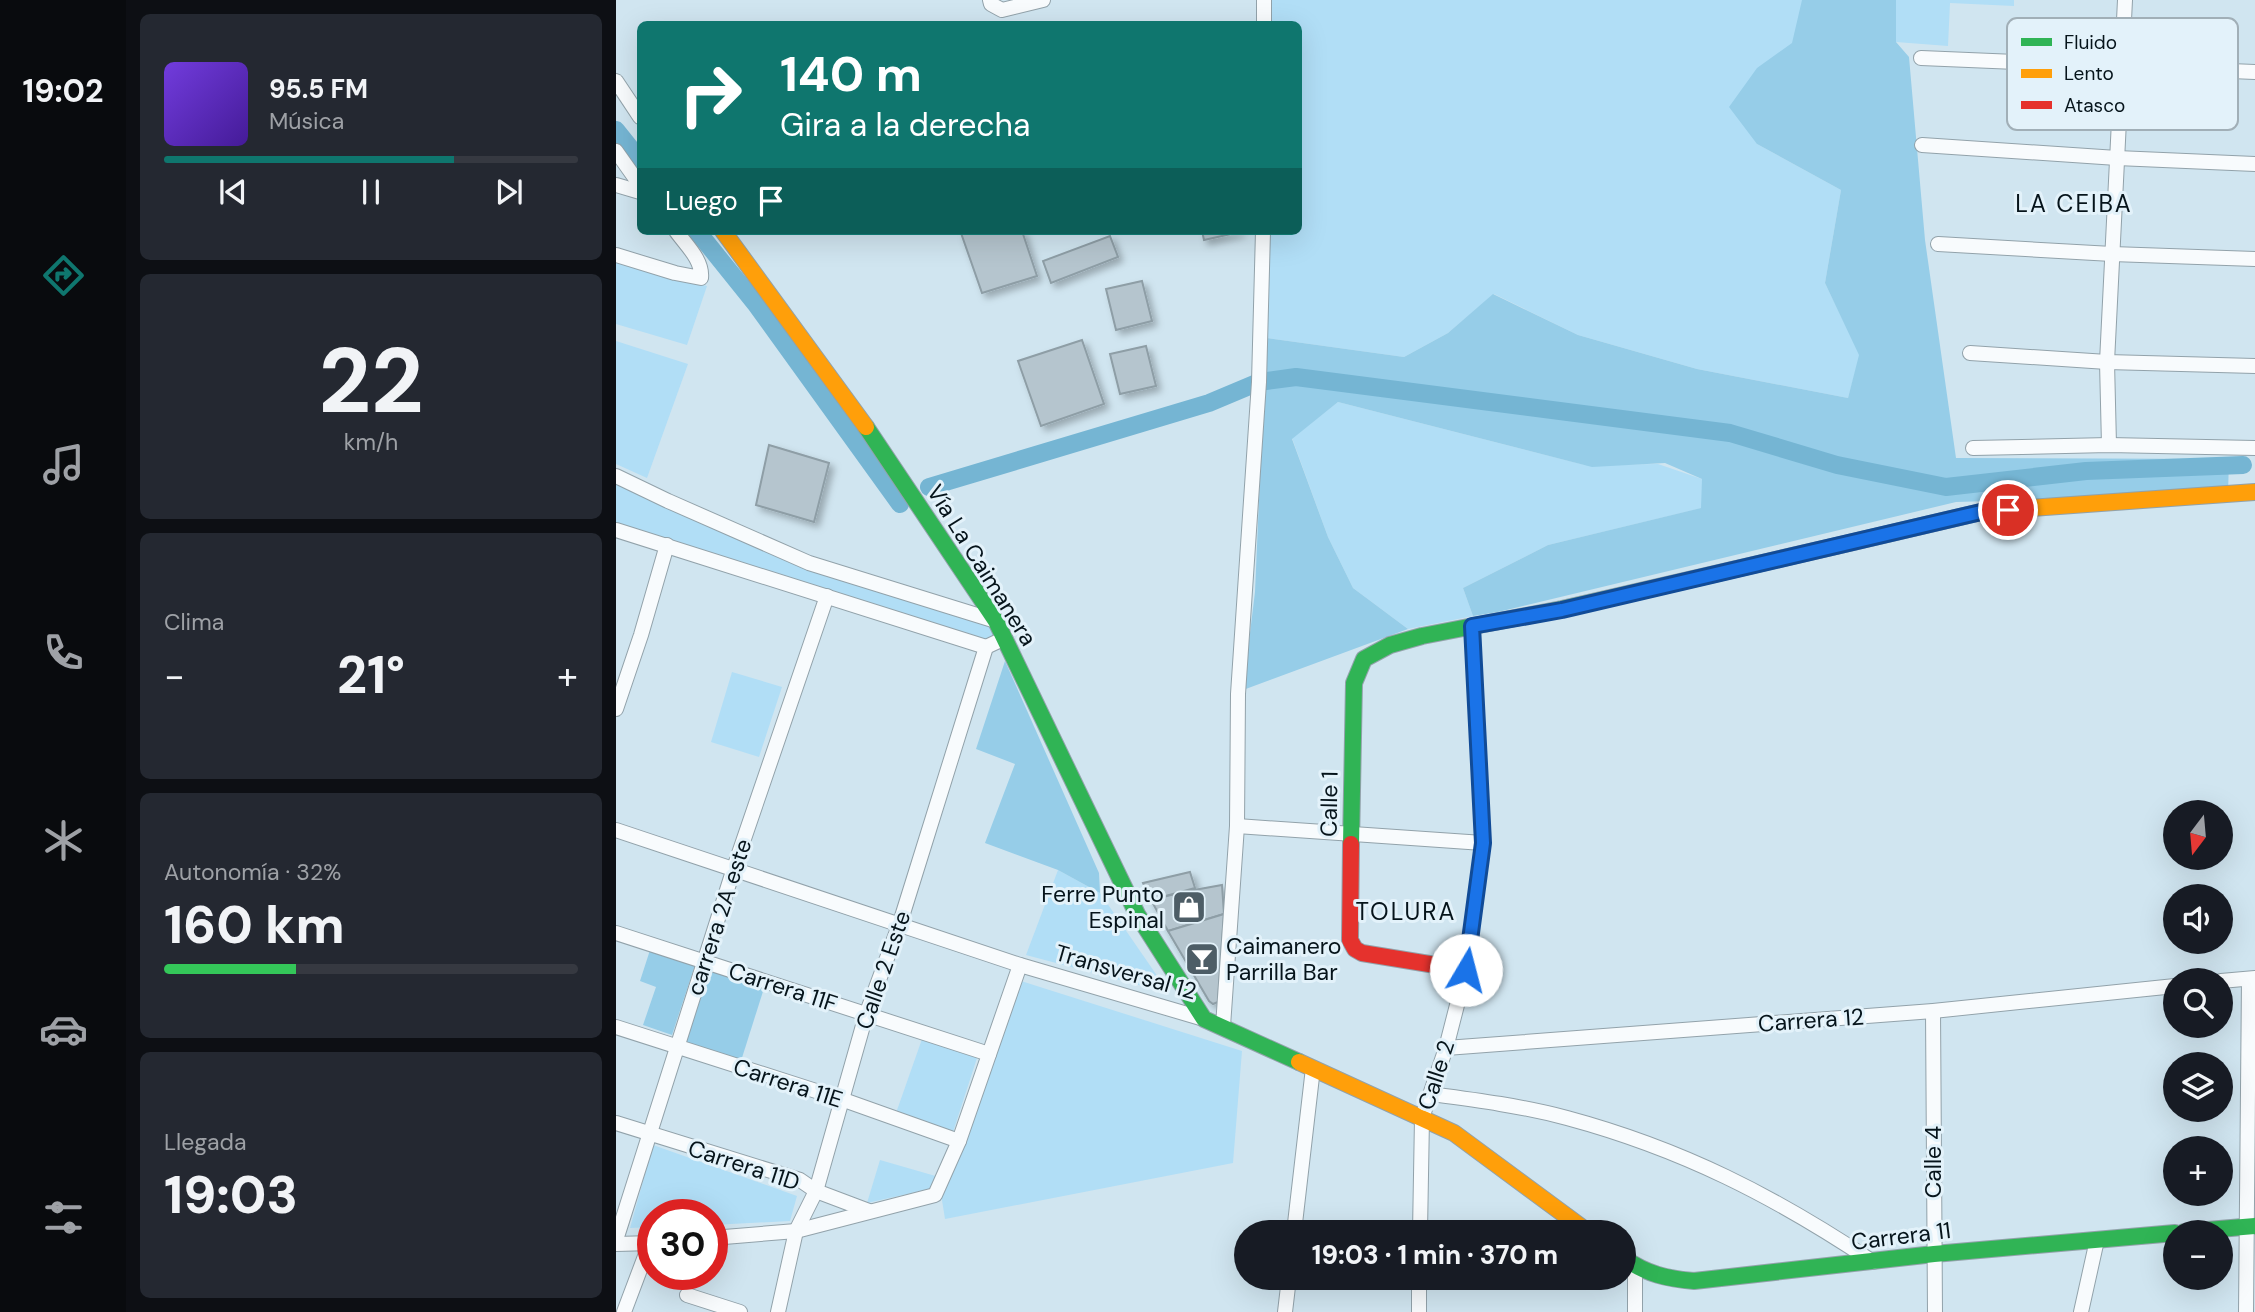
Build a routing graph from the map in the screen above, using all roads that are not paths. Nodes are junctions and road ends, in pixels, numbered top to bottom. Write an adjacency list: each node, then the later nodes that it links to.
1 (990, 0): 2 (street)
2 (1044, 0)
3 (1264, 0): 6 (street)
4 (2125, 0): 5 (street)
5 (2124, 18)
6 (1264, 21)
7 (1921, 58): 8 (street)
8 (2007, 61)
9 (616, 81): 10 (street)
10 (637, 112)
11 (2119, 130): 14 (street)
12 (1922, 145): 14 (street)
13 (616, 150): 16 (street)
14 (2117, 158): 15 (street); 23 (street)
15 (2255, 164)
16 (637, 181)
17 (616, 185): 18 (street)
18 (637, 191)
19 (679, 235): 24 (street)
20 (726, 235): 37 (street, Vía La Caimanera)
21 (1263, 235): 42 (street)
22 (1938, 244): 23 (street)
23 (2112, 254): 25 (street); 27 (street)
24 (616, 255)
25 (2255, 259)
26 (1970, 353): 27 (street)
27 (2108, 362): 28 (street); 29 (street)
28 (2255, 366)
29 (2109, 445): 30 (street); 31 (street)
30 (1973, 448)
31 (2255, 448)
32 (616, 476): 37 (street)
33 (2255, 492): 38 (street)
34 (616, 530): 35 (street)
35 (667, 545): 36 (street); 41 (street)
36 (827, 596): 40 (street); 46 (street, carrera 2A este)
37 (996, 621): 39 (street, Vía La Caimanera)
38 (1472, 626): 44 (street, Calle 1); 45 (street, Calle 2)
39 (1004, 638): 40 (street); 57 (street, Vía La Caimanera)
40 (986, 647): 47 (street, Calle 2 Este)
41 (616, 709)
42 (1237, 826): 44 (street); 58 (street)
43 (616, 830): 46 (street, Transversal 12)
44 (1351, 834): 45 (street); 51 (street, Calle 1)
45 (1483, 843): 51 (street, Calle 2)
46 (734, 868): 47 (street, Transversal 12); 49 (street, carrera 2A este)
47 (900, 923): 50 (street, Transversal 12); 56 (street, Calle 2 Este)
48 (616, 933): 49 (street, Carrera 11F)
49 (704, 962): 56 (street, Carrera 11F); 60 (street, carrera 2A este)
50 (1020, 965): 57 (street, Transversal 12); 62 (street)
51 (1466, 970): 61 (street, Calle 2)
52 (2252, 978): 53 (street); 75 (street)
53 (2233, 980)
54 (2163, 987): 55 (street, Carrera 12)
55 (1933, 1011): 61 (street, Carrera 12); 83 (street, Calle 4)
56 (866, 1015): 62 (street, Carrera 11F); 65 (street, Calle 2 Este)
57 (1204, 1019): 58 (street, Transversal 12)
58 (1223, 1026): 63 (street, Transversal 12)
59 (616, 1027): 60 (street, Carrera 11E)
60 (677, 1047): 65 (street, Carrera 11E); 68 (street, carrera 2A este)
61 (1446, 1048): 64 (street, Calle 2)
62 (989, 1054): 69 (street)
63 (1313, 1068): 66 (street, Transversal 12); 72 (street)
64 (1431, 1094): 66 (street, Calle 2); 84 (street)
65 (841, 1100): 69 (street, Carrera 11E); 70 (street, Calle 2 Este)
66 (1422, 1118): 73 (street, Calle 2); 74 (street, Transversal 12)
67 (616, 1123): 68 (street, Carrera 11D)
68 (649, 1134): 70 (street, Carrera 11D); 81 (street, carrera 2A este)
69 (959, 1141): 71 (street)
70 (816, 1191): 71 (street, Carrera 11D); 77 (street, Calle 2 Este)
71 (869, 1211): 77 (street)
72 (1295, 1220)
73 (1420, 1220)
74 (1572, 1220)
75 (2251, 1226): 76 (street); 99 (street)
76 (2233, 1228)
77 (796, 1231): 79 (street); 93 (street, Calle 2 Este)
78 (2163, 1234): 80 (street, Carrera 11)
79 (728, 1237)
80 (2098, 1240): 83 (street, Carrera 11); 98 (street)
81 (616, 1242): 82 (street)
82 (637, 1243)
83 (1934, 1254): 84 (street, Carrera 11); 97 (street, Calle 4)
84 (1873, 1262): 85 (street, Carrera 11)
85 (1636, 1266)
86 (637, 1279): 91 (street)
87 (1288, 1290): 94 (street)
88 (1419, 1290): 95 (street)
89 (1633, 1290): 96 (street)
90 (687, 1295): 92 (street)
91 (624, 1312)
92 (740, 1312)
93 (778, 1312)
94 (1285, 1312)
95 (1419, 1312)
96 (1635, 1312)
97 (1935, 1312)
98 (2081, 1312)
99 (2246, 1312)

